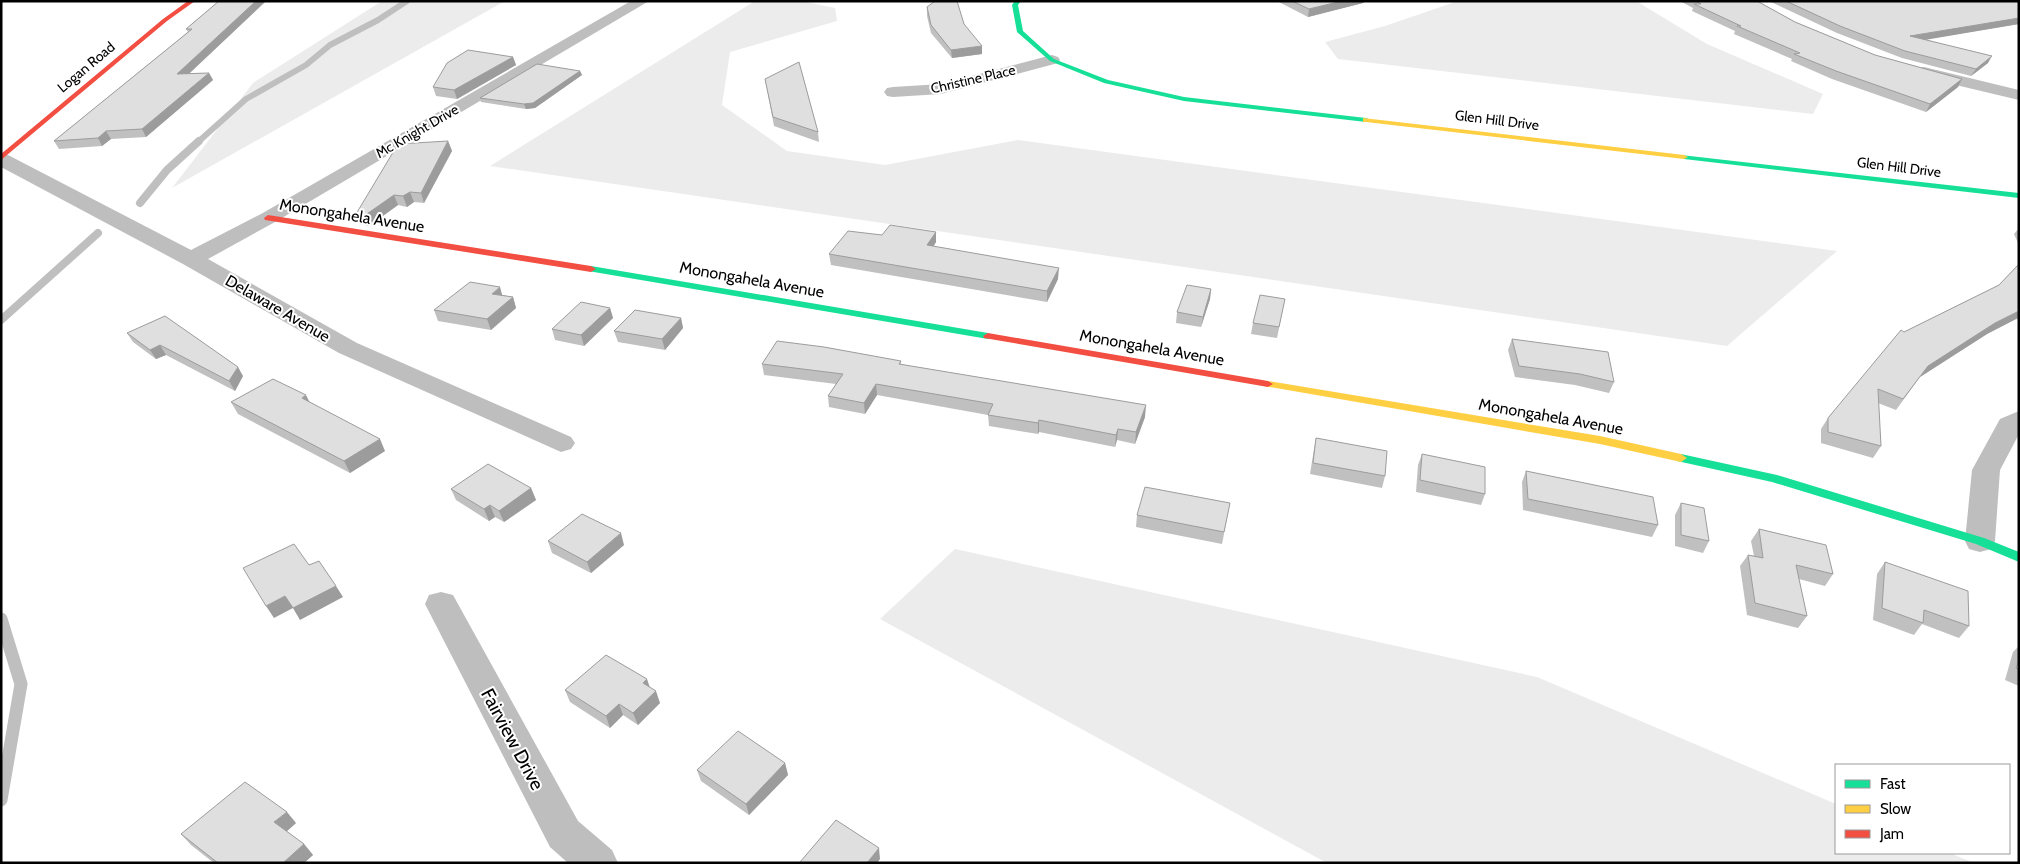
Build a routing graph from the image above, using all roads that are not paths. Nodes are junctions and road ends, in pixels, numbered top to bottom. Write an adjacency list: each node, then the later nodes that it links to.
1 (192, 1): 8 (street, Logan Road)
2 (642, 1): 10 (street, Mc Knight Drive)
3 (1018, 1): 4 (street, Glen Hill Drive)
4 (1052, 60): 6 (street, Christine Place); 9 (street, Glen Hill Drive)
5 (1913, 69): 7 (street)
6 (893, 92)
7 (2019, 95)
8 (1, 158): 11 (street, Delaware Avenue)
9 (2019, 196)
10 (268, 218): 11 (street, Mc Knight Drive); 14 (street, Monongahela Avenue)
11 (191, 259): 13 (street, Delaware Avenue)
12 (2019, 420): 14 (street)
13 (561, 443)
14 (1980, 541): 15 (street, Monongahela Avenue)
15 (2019, 557)
16 (441, 604): 17 (street, Fairview Drive)
17 (598, 863)

